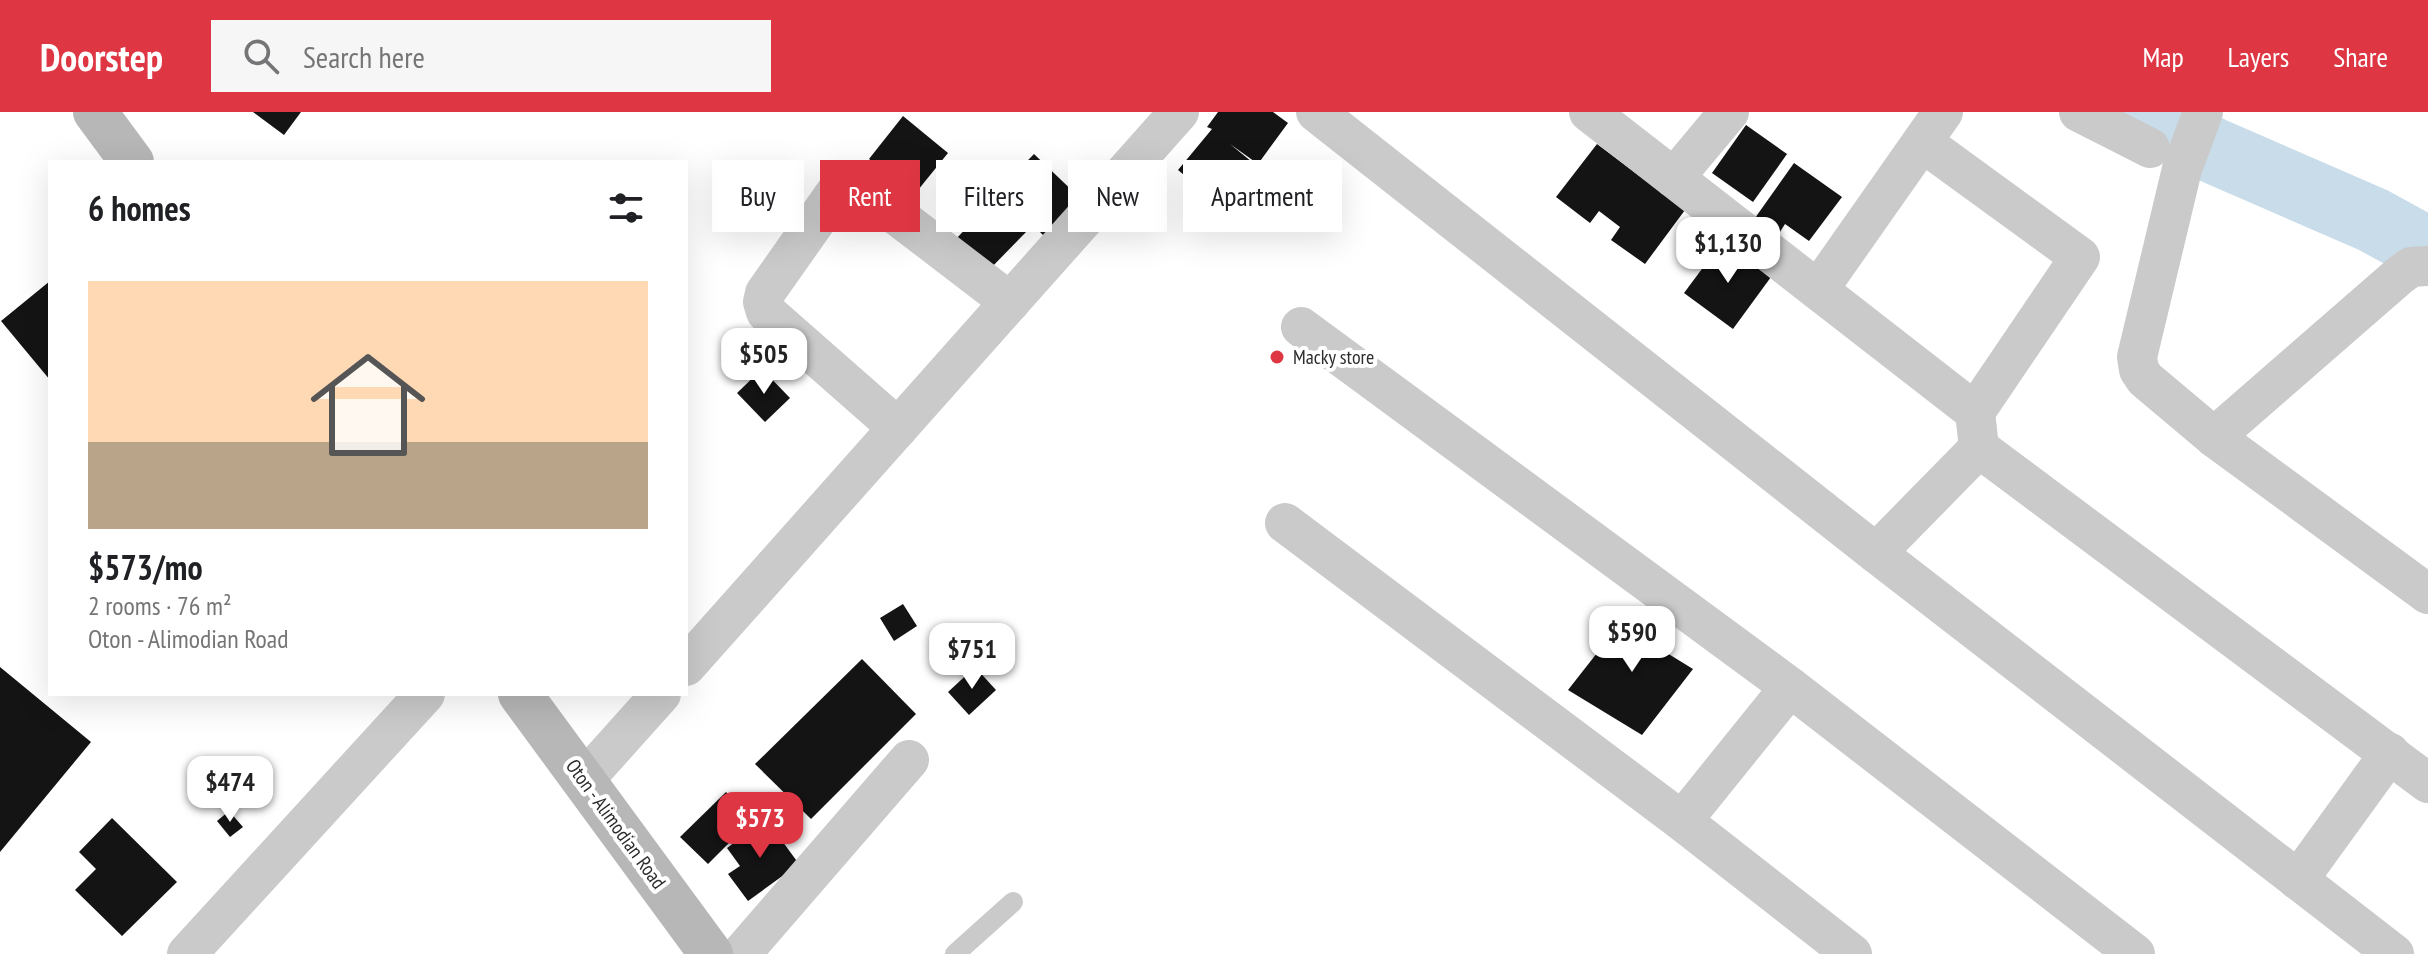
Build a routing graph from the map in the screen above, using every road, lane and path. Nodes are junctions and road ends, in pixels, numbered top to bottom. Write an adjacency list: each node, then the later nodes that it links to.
1 (95, 112): 9 (main road)
2 (1179, 112): 13 (street)
3 (1316, 112): 19 (street)
4 (1589, 112): 10 (street)
5 (1729, 112): 10 (street)
6 (2079, 112): 8 (street)
7 (1932, 127): 12 (street); 16 (street)
8 (2184, 136): 17 (street)
9 (131, 160)
10 (1674, 178): 12 (street)
11 (2428, 266): 17 (street)
12 (1818, 290): 16 (street)
13 (1010, 302): 15 (street); 15 (street)
14 (1301, 327): 22 (street)
15 (898, 428): 21 (street)
16 (1977, 430): 19 (street); 26 (street)
17 (2214, 437): 20 (street)
18 (1285, 523): 30 (street)
19 (1876, 553): 31 (street)
20 (2428, 594)
21 (688, 664)
22 (1790, 687): 30 (street); 38 (street)
23 (423, 696): 33 (street)
24 (521, 696): 28 (main road, Oton - Alimodian Road)
25 (659, 696): 28 (street)
26 (2390, 753): 29 (street); 31 (street)
27 (909, 760): 35 (street)
28 (583, 781): 34 (main road, Oton - Alimodian Road)
29 (2428, 783)
30 (1682, 821): 37 (street)
31 (2298, 880): 39 (street)
32 (1013, 902): 36 (lane)
33 (187, 954)
34 (711, 954)
35 (741, 954)
36 (955, 954)
37 (1852, 954)
38 (2135, 954)
39 (2394, 954)

